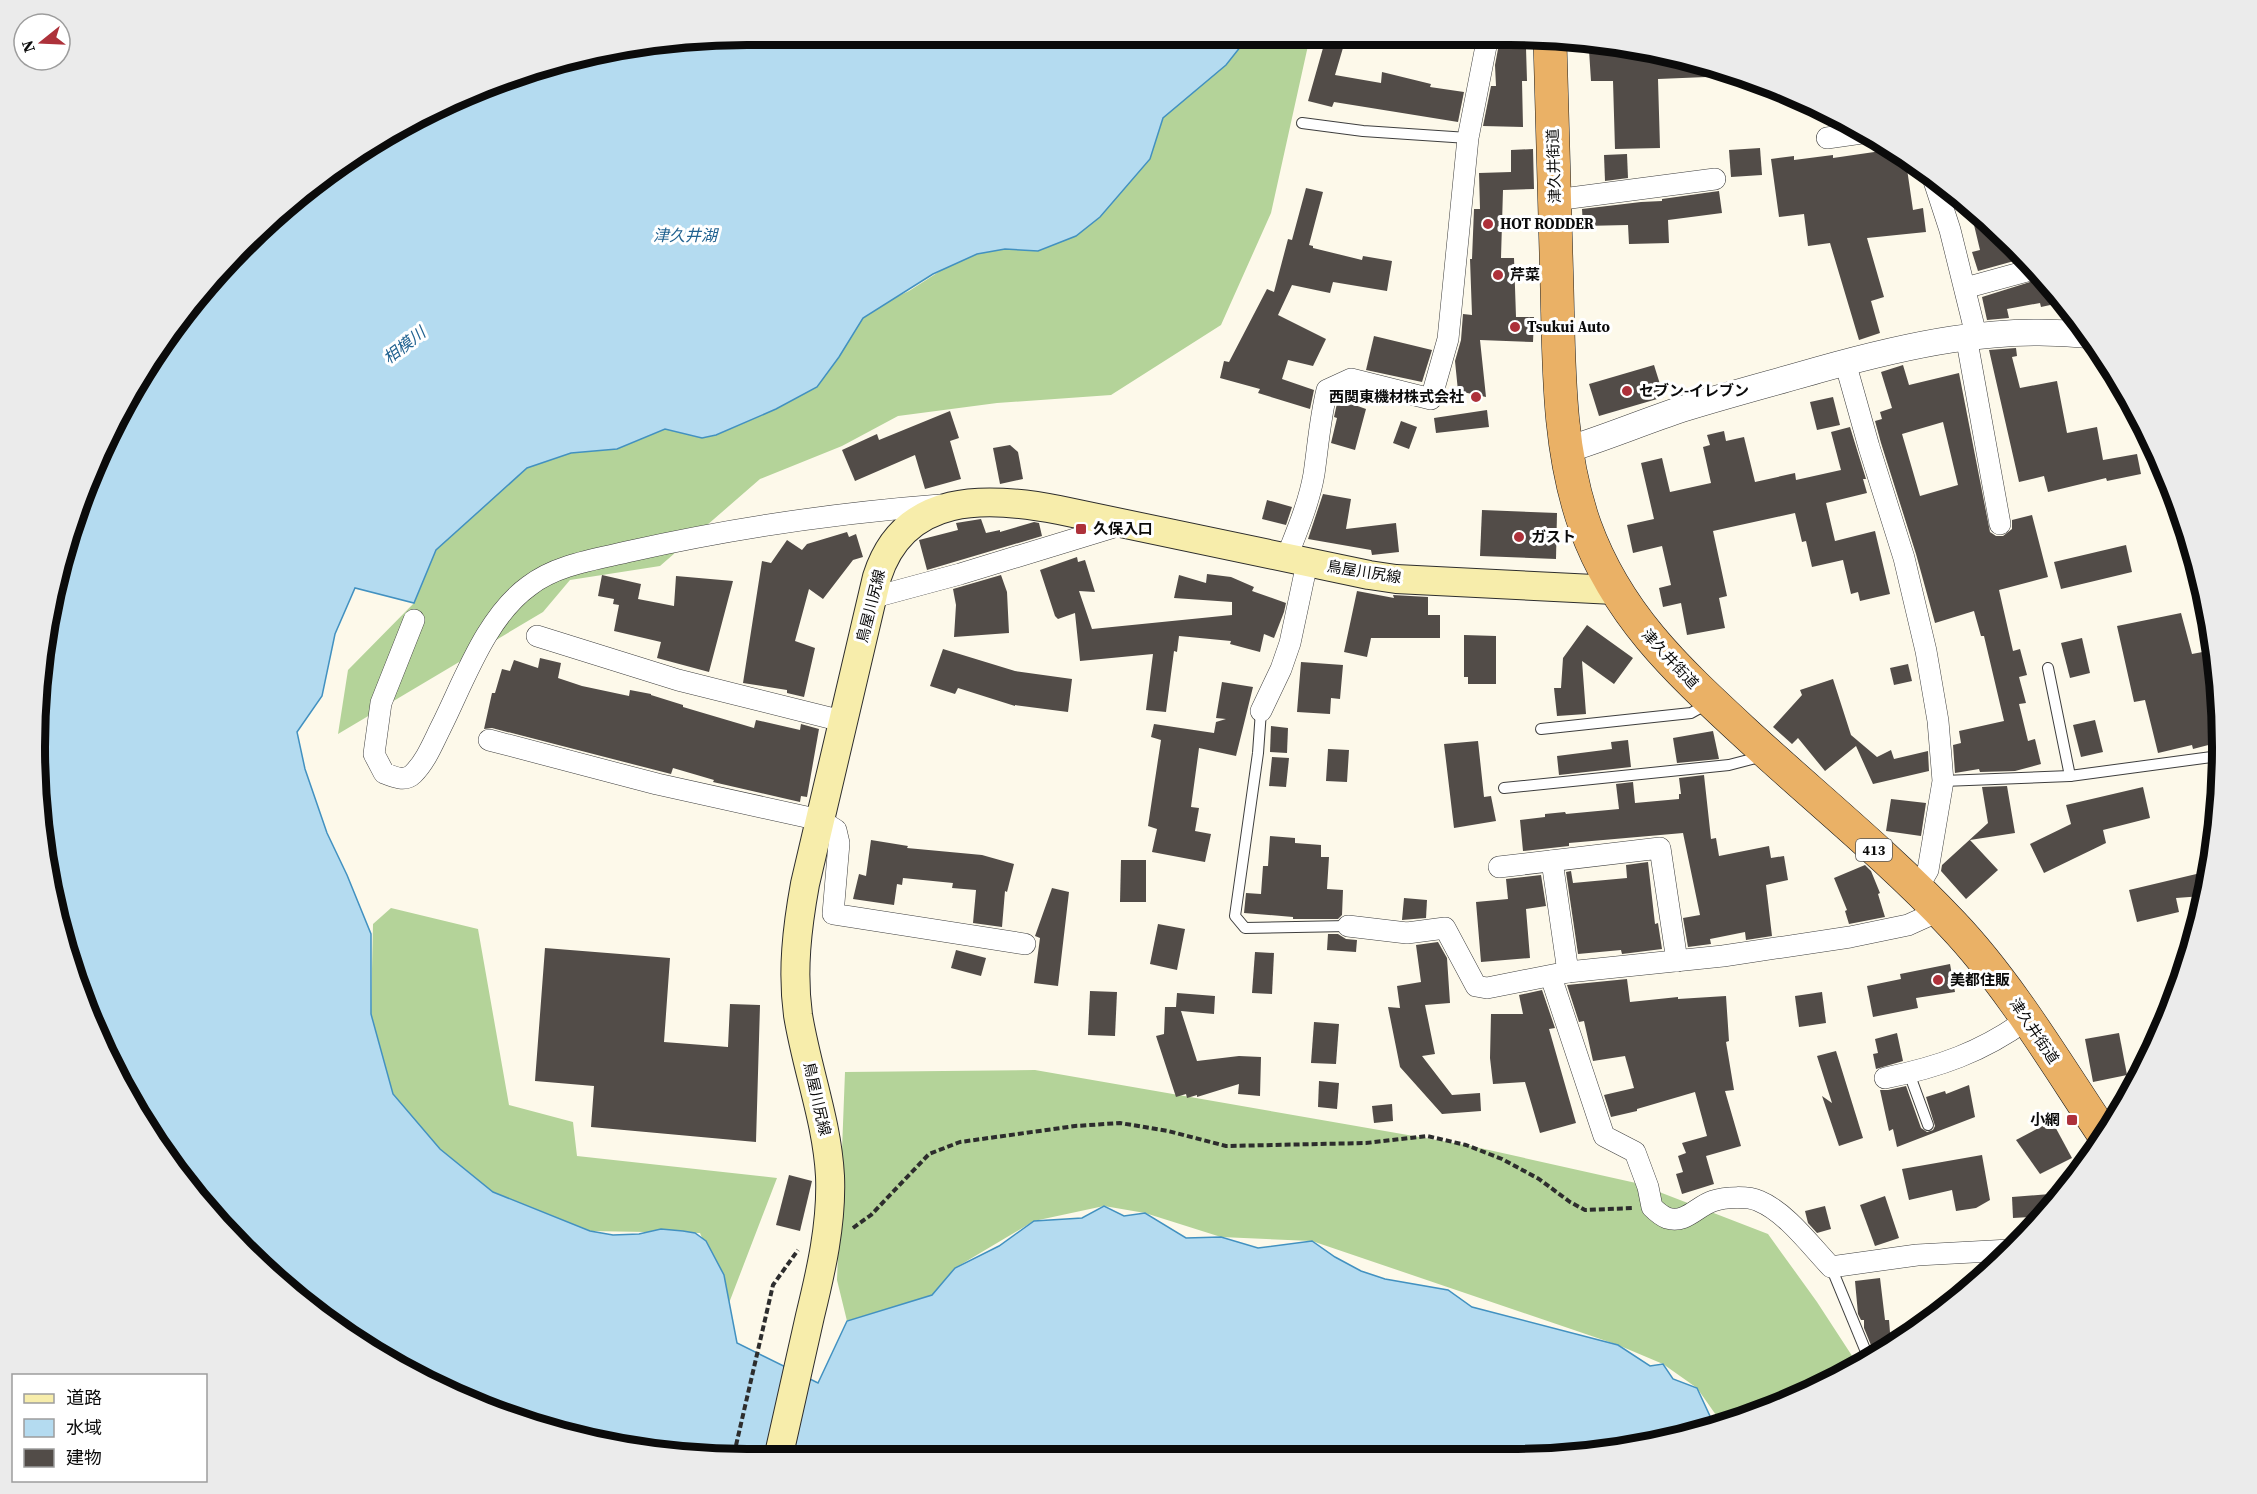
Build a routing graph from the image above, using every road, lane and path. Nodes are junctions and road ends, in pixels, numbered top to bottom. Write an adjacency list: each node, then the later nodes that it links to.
1 (1486, 45): 5 (street)
2 (1550, 47): 9 (highway, 津久井街道 / 413)
3 (1302, 123): 5 (lane)
4 (1852, 134): 6 (street)
5 (1468, 138): 19 (street)
6 (1827, 138)
7 (1715, 179): 9 (street)
8 (1937, 190): 11 (street)
9 (1555, 200): 15 (highway, 津久井街道 / 413)
10 (2026, 271): 11 (street)
11 (1965, 288): 13 (street)
12 (2077, 334): 13 (street)
13 (1971, 335): 14 (street); 18 (street)
14 (1845, 362): 15 (street); 33 (street)
15 (1566, 450): 20 (highway, 津久井街道 / 413)
16 (962, 503): 17 (main road, 鳥屋川尻線); 21 (main road, 鳥屋川尻線); 22 (street)
17 (1124, 524): 19 (main road, 鳥屋川尻線); 21 (street)
18 (2000, 524)
19 (1297, 561): 20 (main road, 鳥屋川尻線); 26 (street)
20 (1614, 590): 25 (highway, 津久井街道 / 413)
21 (872, 598): 27 (main road, 鳥屋川尻線)
22 (414, 620)
23 (537, 636): 27 (street)
24 (2048, 668): 32 (lane)
25 (1712, 702): 28 (lane); 30 (highway, 津久井街道 / 413)
26 (1261, 711): 39 (lane)
27 (842, 721): 35 (main road, 鳥屋川尻線)
28 (1541, 729)
29 (489, 740): 35 (street)
30 (1765, 751): 34 (lane); 38 (highway, 津久井街道 / 413)
31 (2212, 757): 32 (lane)
32 (2070, 776): 33 (lane)
33 (1943, 781): 38 (street)
34 (1504, 788)
35 (820, 820): 40 (street); 49 (main road, 鳥屋川尻線)
36 (1552, 861): 37 (street); 41 (street); 42 (street)
37 (1499, 867)
38 (1928, 900): 41 (street); 43 (highway, 津久井街道 / 413)
39 (1348, 926): 42 (street)
40 (1025, 944)
41 (1677, 961): 42 (street)
42 (1559, 974): 48 (street)
43 (2026, 1020): 44 (street); 47 (highway, 津久井街道 / 413)
44 (1909, 1073): 45 (street); 46 (lane)
45 (1885, 1078)
46 (1928, 1125)
47 (2099, 1129)
48 (1652, 1207): 49 (path); 51 (street)
49 (827, 1224): 53 (path); 54 (main road, 鳥屋川尻線)
50 (1998, 1251): 51 (street)
51 (1831, 1267): 52 (lane)
52 (1866, 1352)
53 (735, 1448)
54 (780, 1449)

